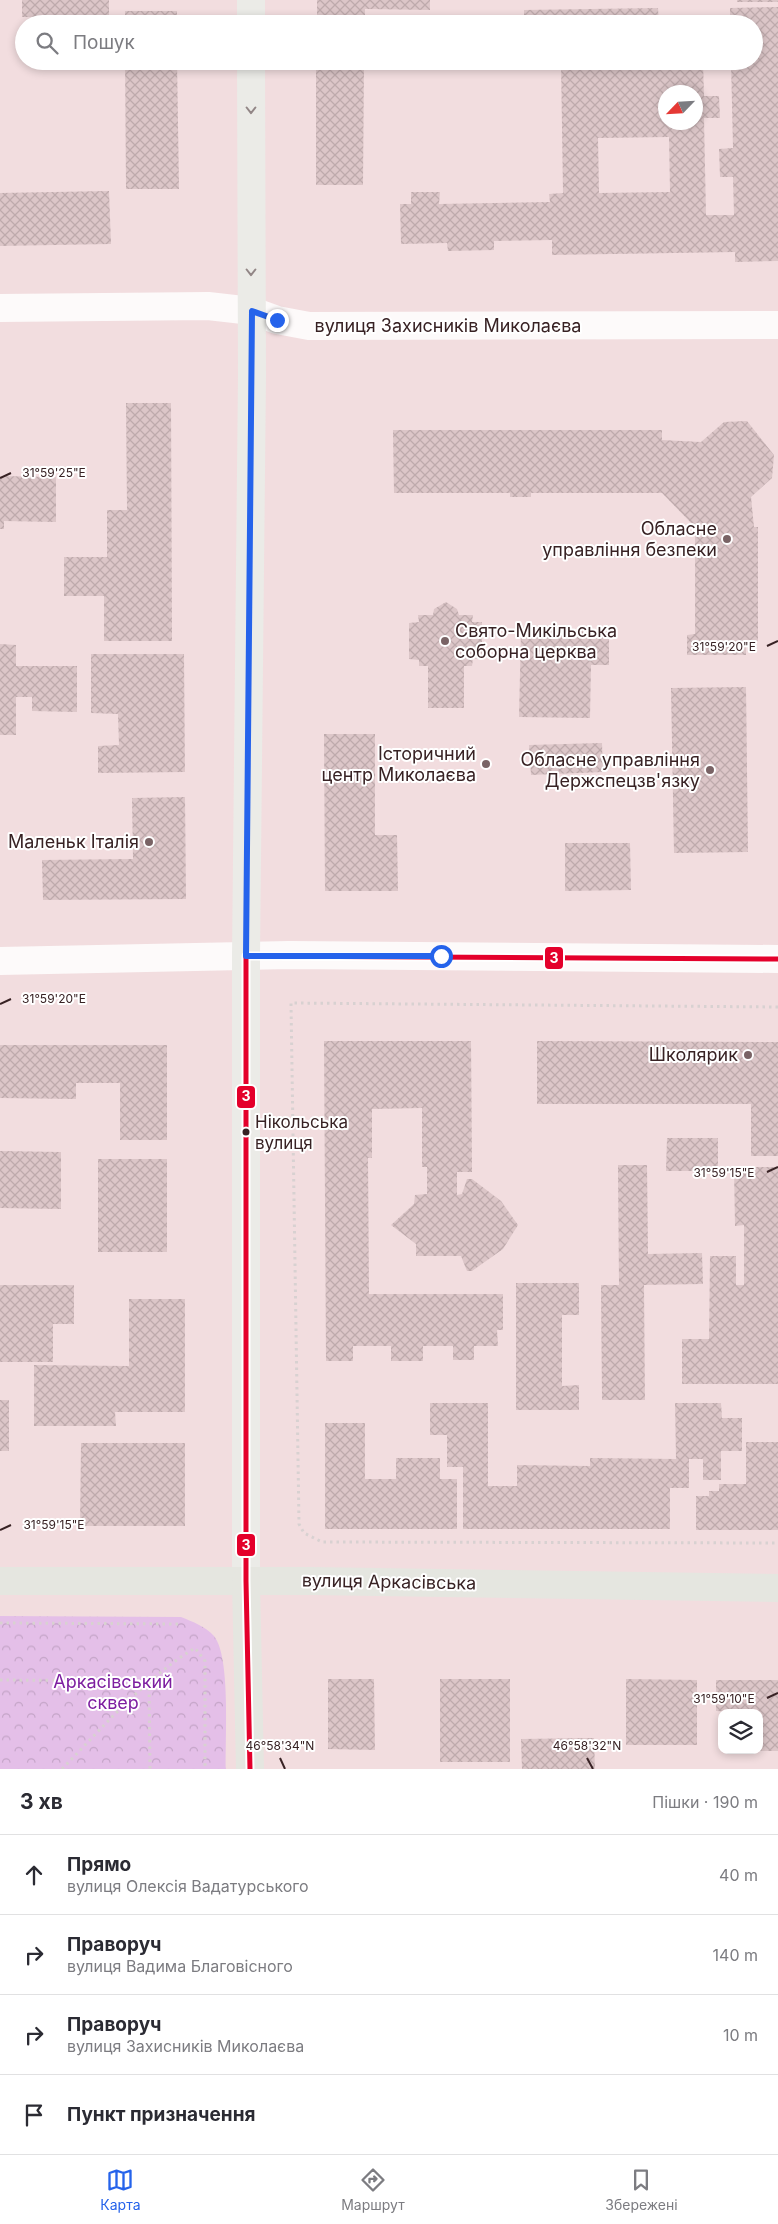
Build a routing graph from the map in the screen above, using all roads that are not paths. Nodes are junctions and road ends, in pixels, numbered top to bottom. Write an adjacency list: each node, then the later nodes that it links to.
1 (251, 0): 2 (main road)
2 (251, 15)
3 (251, 70): 5 (main road, one-way to 5)
4 (0, 308): 5 (street, вулиця Захисників Миколаєва)
5 (252, 311): 6 (street, вулиця Захисників Миколаєва); 7 (main road)
6 (778, 325)
7 (246, 956): 8 (street); 9 (street); 11 (main road)
8 (778, 959)
9 (0, 961)
10 (0, 1581): 11 (highway, вулиця Аркасівська)
11 (246, 1581): 12 (highway, вулиця Аркасівська); 13 (highway)
12 (778, 1588)
13 (250, 1769)

